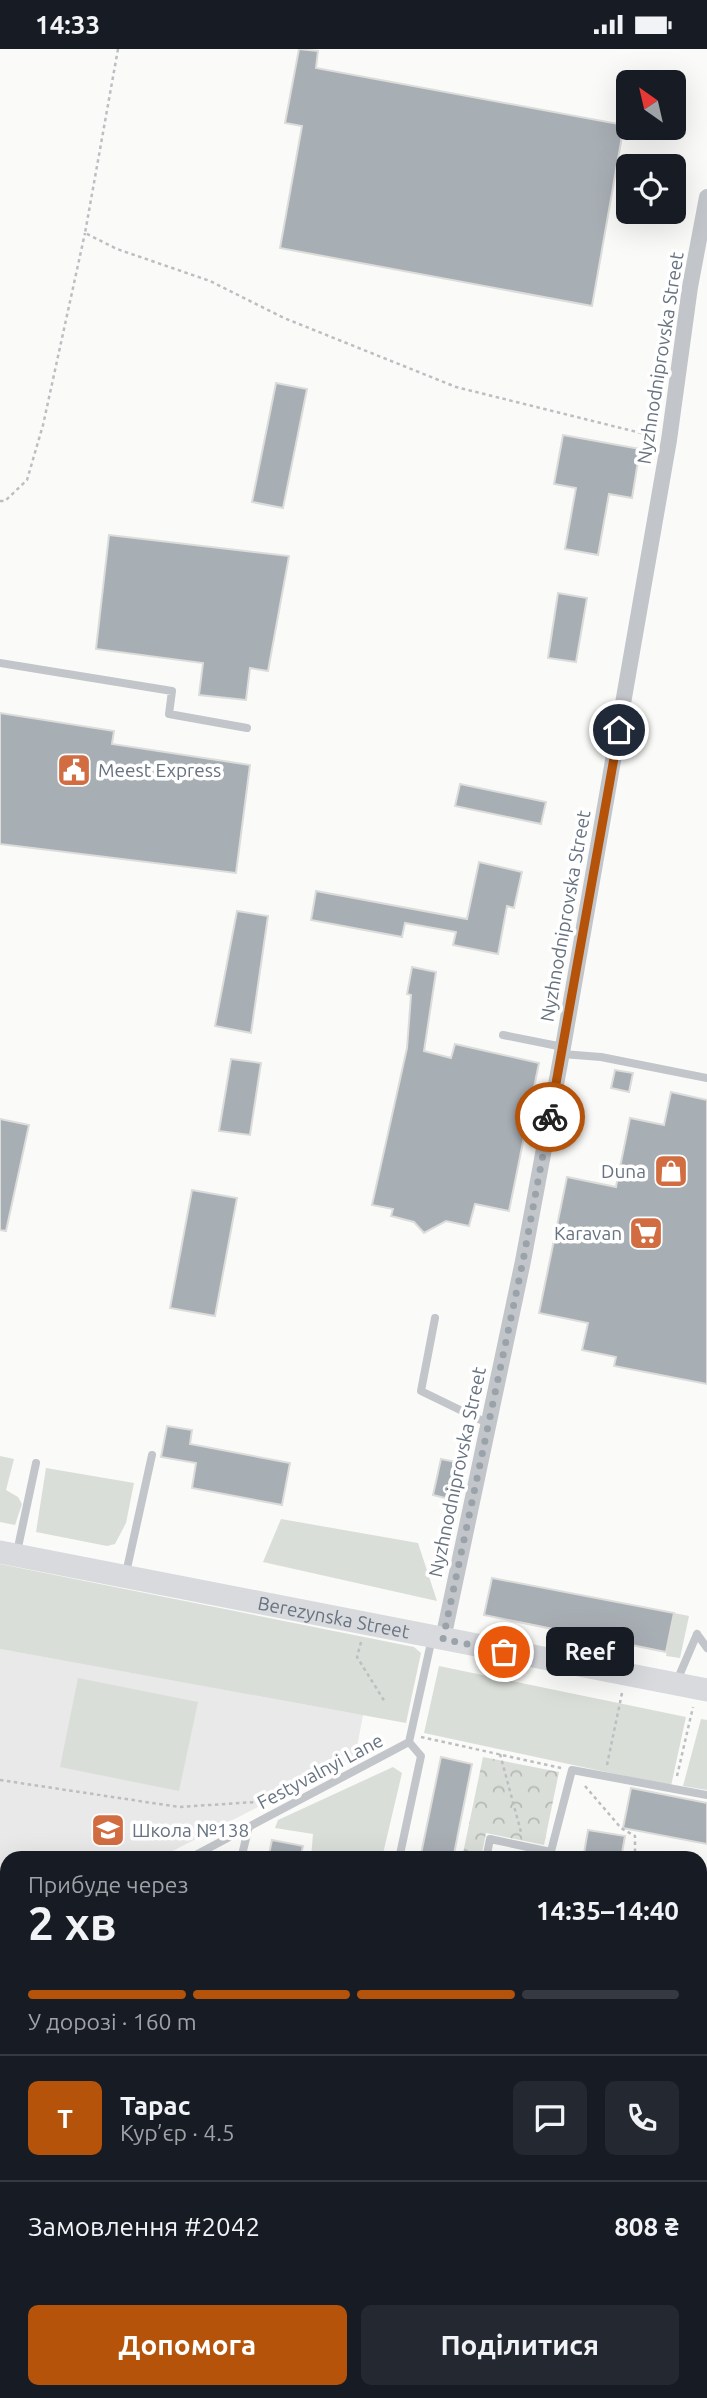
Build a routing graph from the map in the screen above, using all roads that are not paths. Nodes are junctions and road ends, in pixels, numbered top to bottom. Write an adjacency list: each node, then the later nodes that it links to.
1 (707, 197): 5 (street, Nyzhnodniprovska Street)
2 (0, 663): 3 (lane)
3 (247, 728)
4 (503, 1035): 5 (lane)
5 (562, 1051): 6 (lane); 8 (street, Nyzhnodniprovska Street)
6 (707, 1079)
7 (435, 1318): 8 (lane)
8 (489, 1424): 13 (street, Nyzhnodniprovska Street)
9 (152, 1455): 12 (lane)
10 (36, 1463): 11 (lane)
11 (8, 1553): 12 (street, Berezynska Street)
12 (125, 1576): 13 (street, Berezynska Street)
13 (438, 1638): 15 (street, Berezynska Street); 16 (lane, Festyvalnyi Lane)
14 (707, 1648): 15 (lane)
15 (693, 1688)
16 (410, 1738): 18 (lane, Festyvalnyi Lane); 21 (lane)
17 (707, 1795): 24 (lane)
18 (249, 1826): 19 (lane, Festyvalnyi Lane); 20 (lane)
19 (203, 1851)
20 (243, 1851)
21 (401, 1851)
22 (488, 1851): 23 (lane)
23 (538, 1851)
24 (551, 1851)

